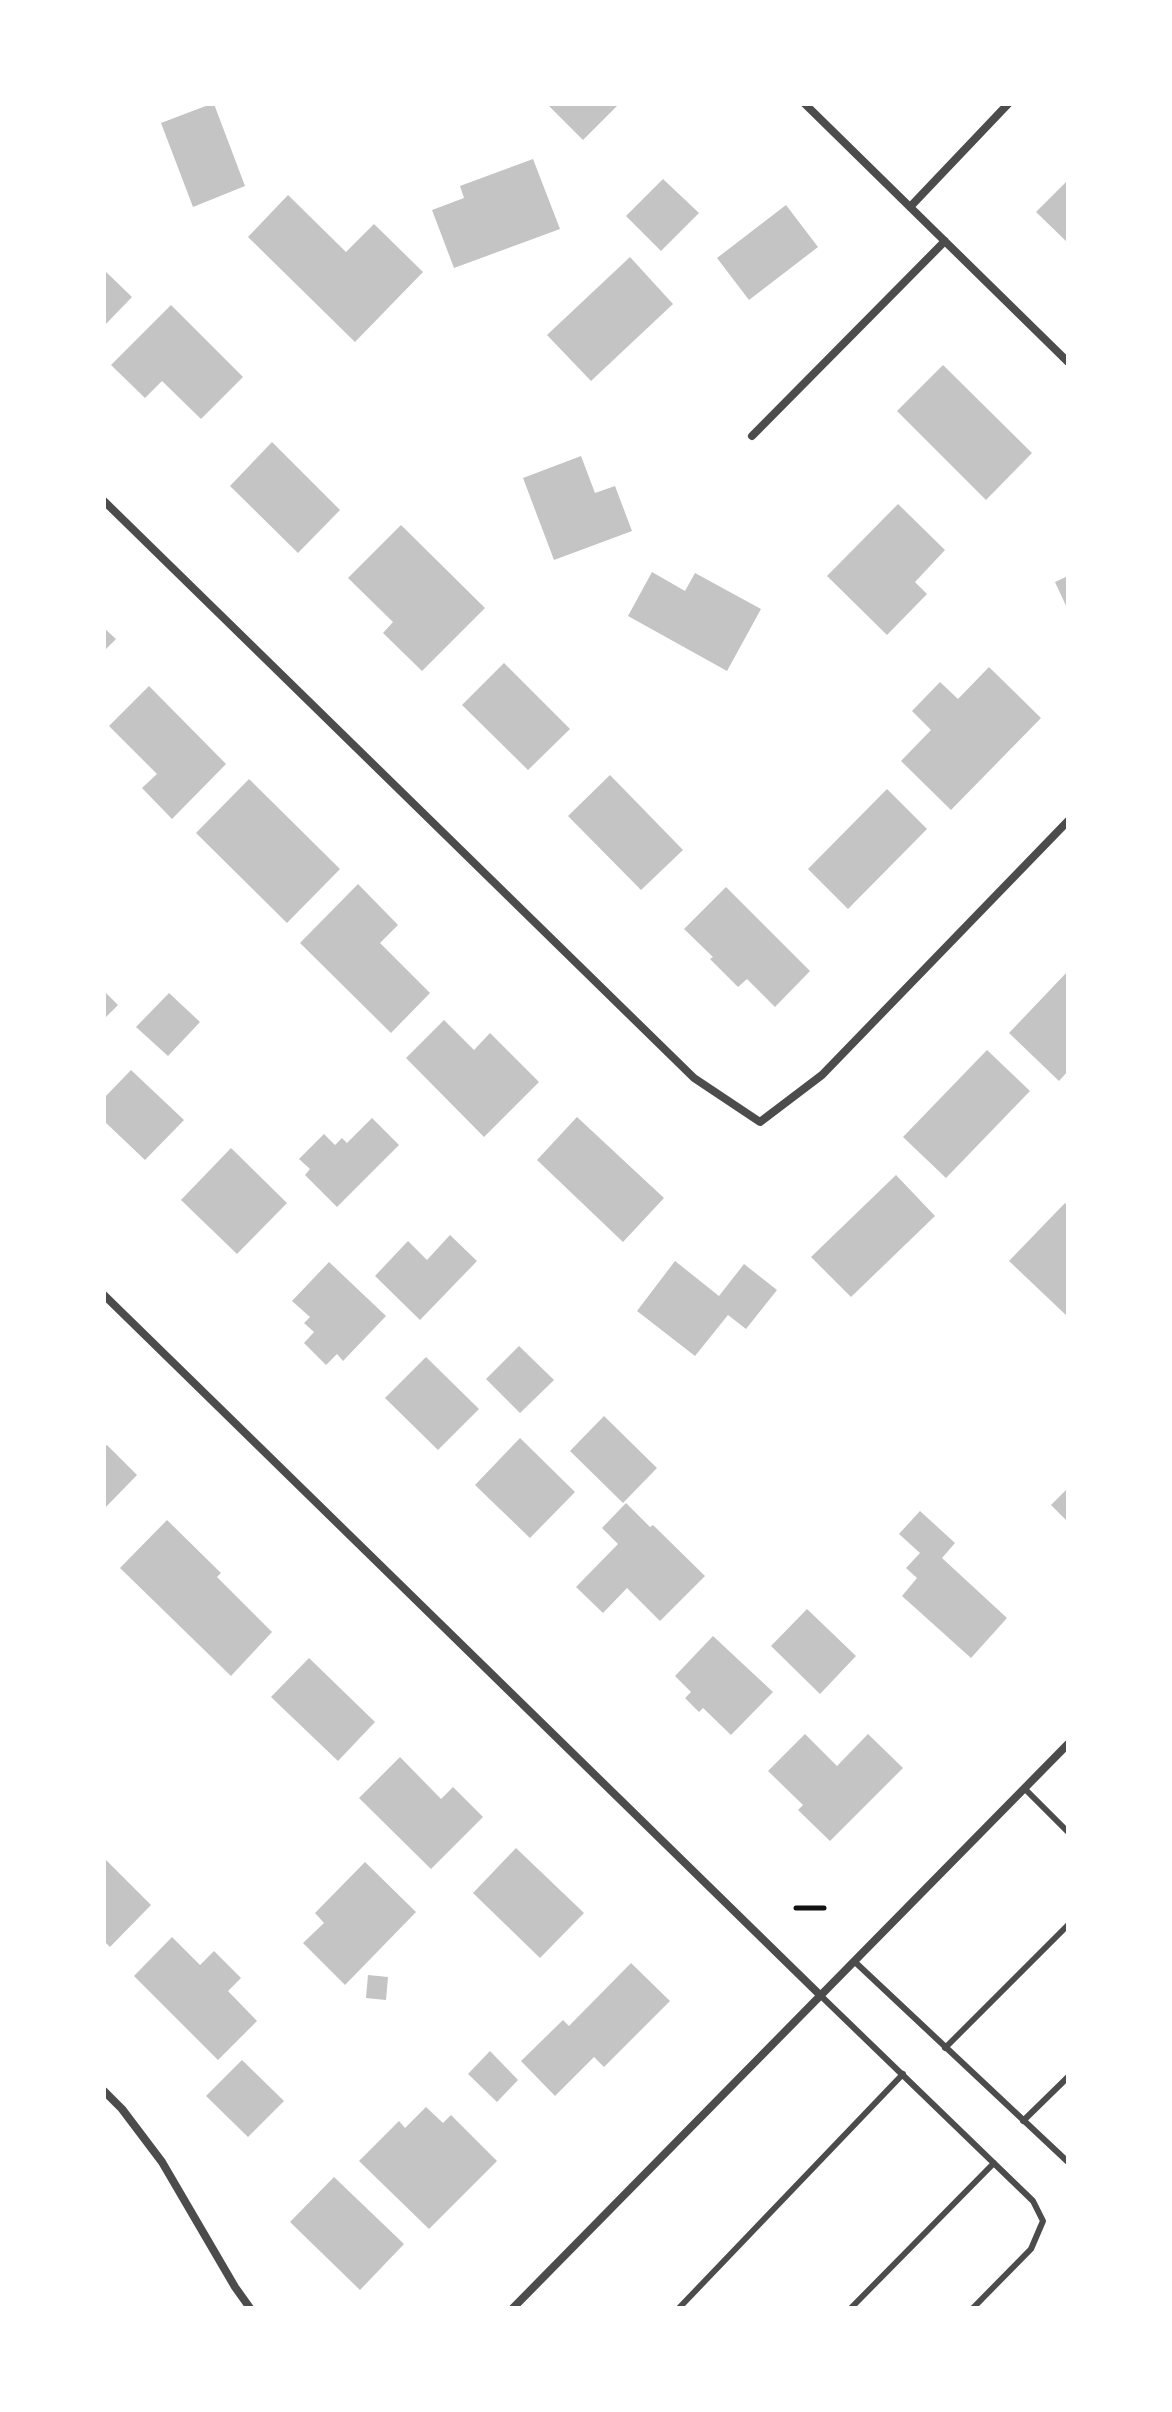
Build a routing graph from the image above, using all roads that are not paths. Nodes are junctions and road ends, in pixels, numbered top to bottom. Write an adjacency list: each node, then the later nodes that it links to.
1 (805, 104): 3 (street)
2 (1008, 104): 3 (street)
3 (910, 207): 4 (street)
4 (945, 241): 5 (street); 6 (street)
5 (1068, 362)
6 (752, 436)
7 (104, 501): 8 (street)
8 (1068, 821)
9 (104, 1295): 15 (street)
10 (1068, 1744): 11 (street)
11 (1025, 1789): 12 (lane); 14 (street)
12 (1068, 1832)
13 (1068, 1925): 16 (lane)
14 (855, 1962): 15 (street); 16 (lane)
15 (821, 1996): 17 (lane); 24 (street)
16 (945, 2048): 20 (lane)
17 (903, 2074): 22 (lane); 25 (lane)
18 (1068, 2077): 20 (lane)
19 (104, 2091): 23 (street)
20 (1023, 2121): 21 (lane)
21 (1068, 2162)
22 (994, 2163): 26 (lane); 27 (lane)
23 (250, 2308)
24 (513, 2308)
25 (679, 2308)
26 (851, 2308)
27 (973, 2308)

